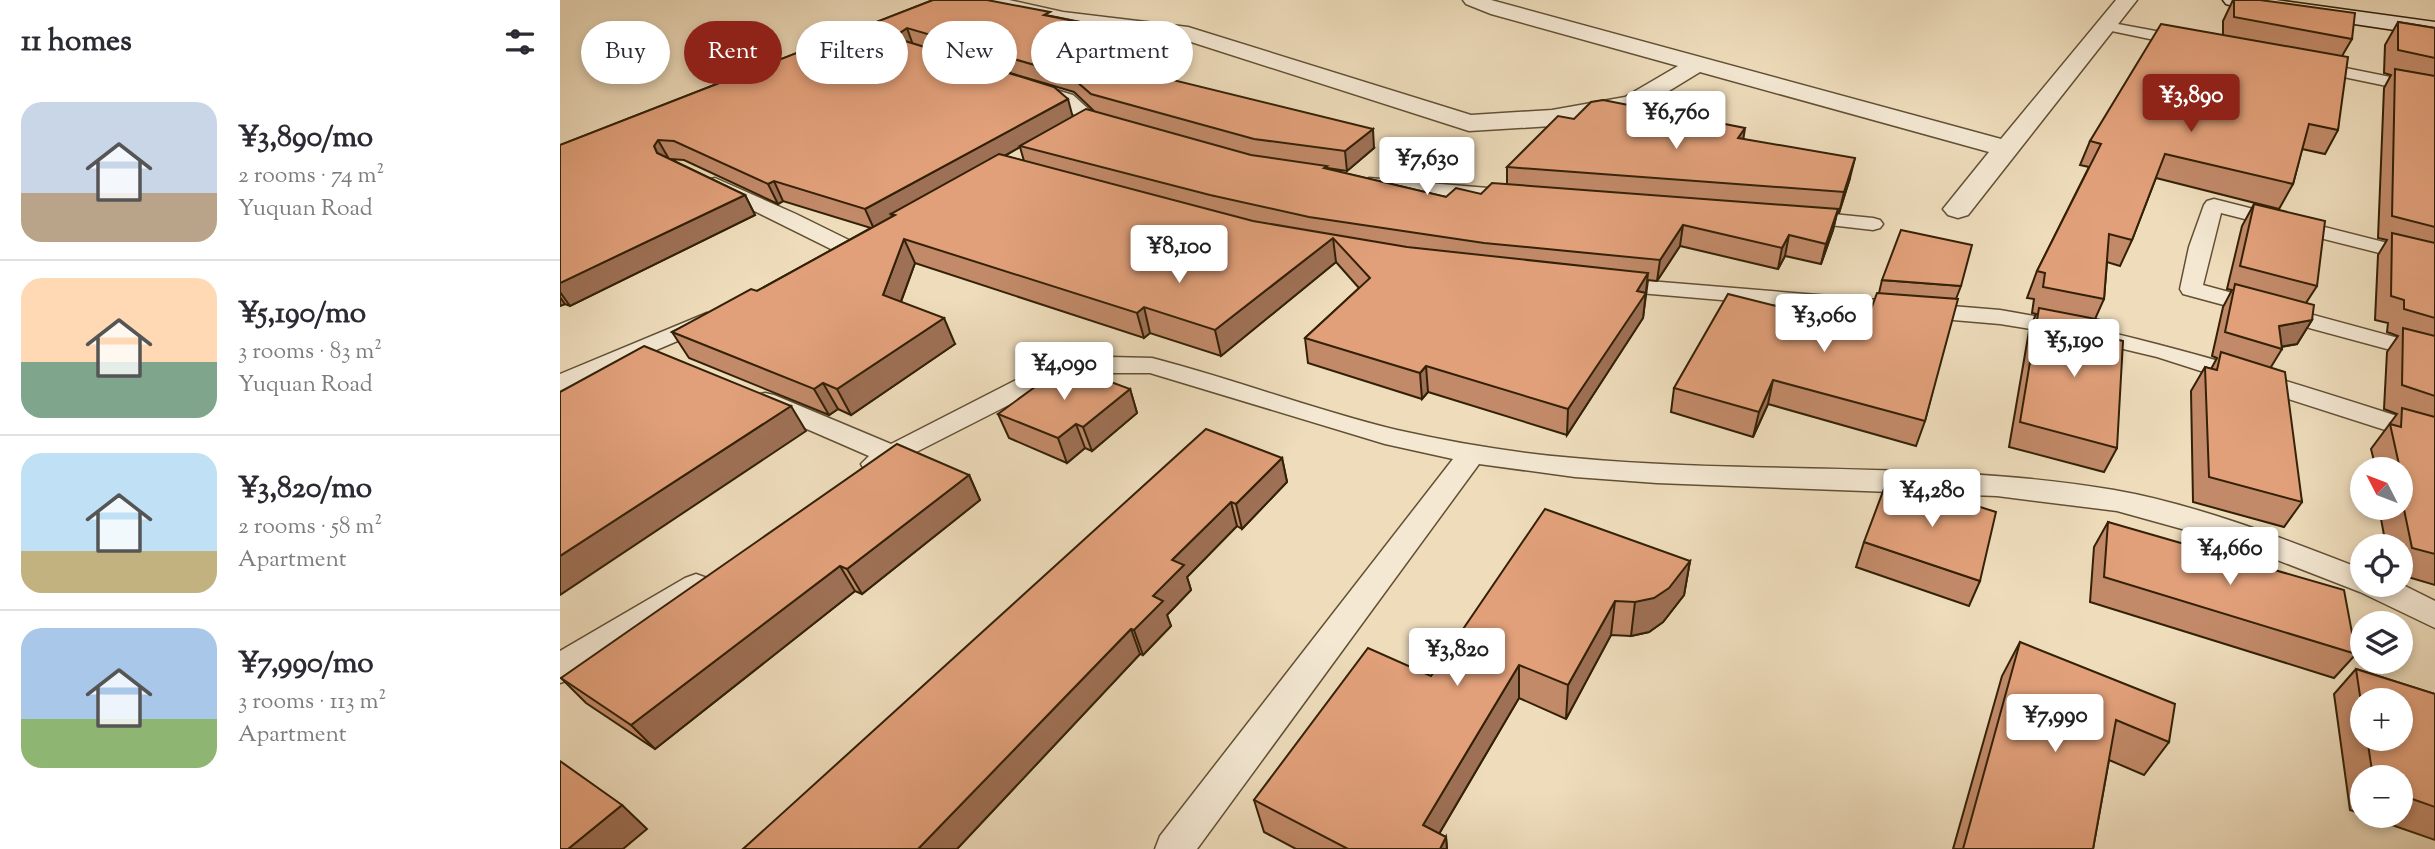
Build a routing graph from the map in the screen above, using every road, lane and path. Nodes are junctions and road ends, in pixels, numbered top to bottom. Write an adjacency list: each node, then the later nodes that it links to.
1 (981, 0): 11 (street)
2 (1472, 0): 11 (street)
3 (2127, 0): 7 (street)
4 (2233, 0): 8 (street)
5 (2301, 0): 6 (street)
6 (2435, 19)
7 (2107, 26): 9 (lane); 17 (street)
8 (2435, 29)
9 (2203, 45)
10 (2298, 63): 13 (lane)
11 (1698, 64): 17 (street)
12 (1017, 83): 14 (lane)
13 (2435, 91)
14 (1090, 119): 15 (lane); 16 (lane)
15 (1128, 130)
16 (1068, 132)
17 (2007, 149): 21 (street)
18 (701, 178): 25 (lane)
19 (1347, 181): 20 (lane)
20 (1514, 196)
21 (1958, 209)
22 (1784, 216): 23 (lane)
23 (1873, 224)
24 (877, 239): 25 (lane)
25 (855, 252): 27 (lane)
26 (2435, 261): 31 (lane)
27 (832, 263)
28 (1588, 283): 35 (lane)
29 (727, 311): 30 (lane)
30 (641, 349): 32 (lane); 33 (lane)
31 (2435, 355)
32 (666, 359)
33 (560, 383)
34 (741, 391): 36 (lane)
35 (2435, 438)
36 (890, 454): 37 (lane); 38 (lane)
37 (1472, 454): 40 (lane); 44 (lane)
38 (856, 477)
39 (722, 568): 43 (lane)
40 (2350, 576)
41 (2398, 597): 42 (lane)
42 (2435, 615)
43 (560, 669)
44 (1174, 849)

